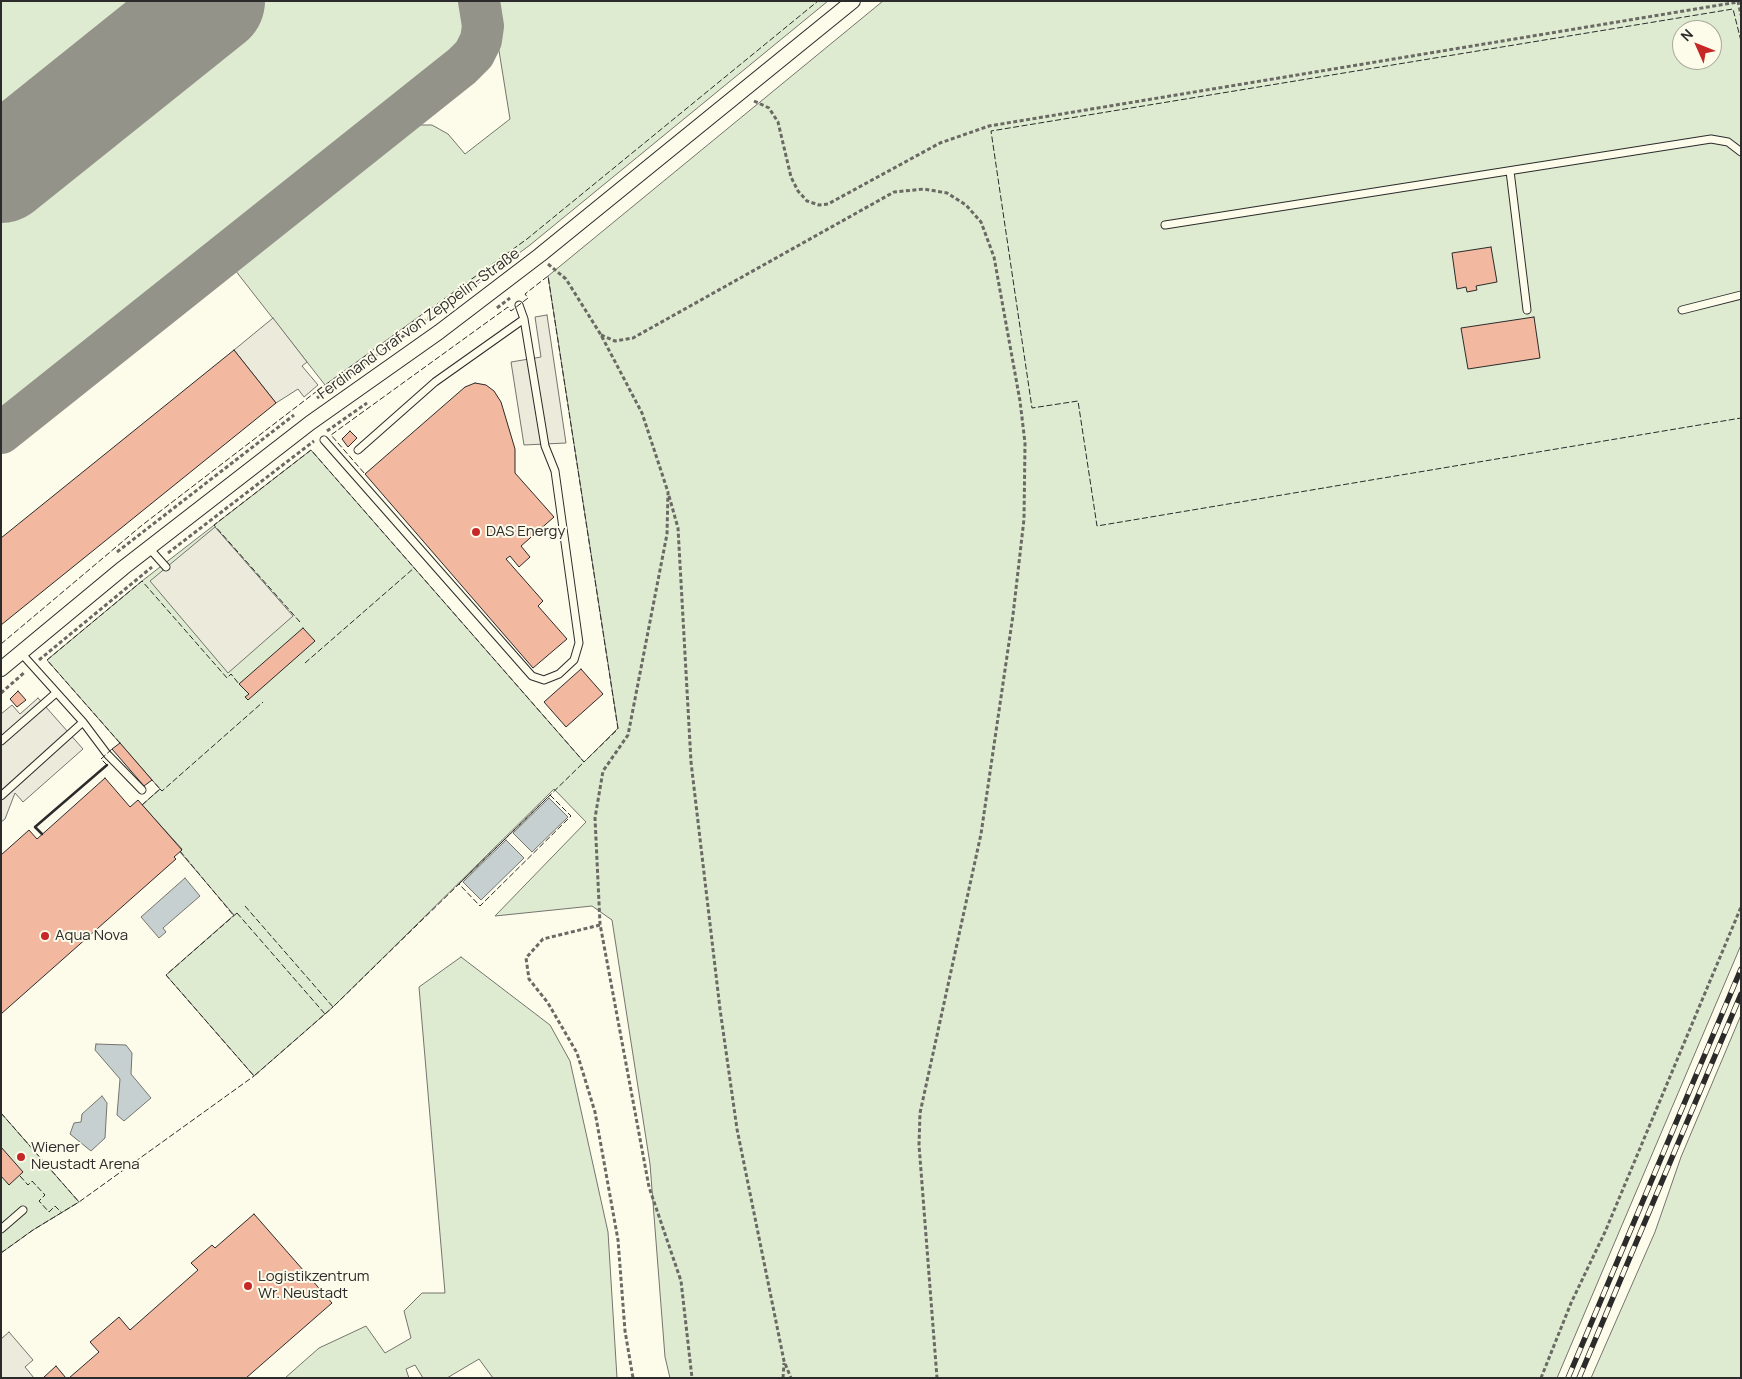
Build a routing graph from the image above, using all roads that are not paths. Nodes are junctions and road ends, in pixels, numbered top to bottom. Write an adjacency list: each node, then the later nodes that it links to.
1 (853, 1): 12 (street, Ferdinand Graf von Zeppelin-Straße)
2 (1741, 152): 3 (lane)
3 (1510, 170): 4 (lane); 7 (lane)
4 (1165, 225)
5 (1741, 295): 8 (lane)
6 (519, 304): 9 (lane)
7 (1527, 310)
8 (1682, 310)
9 (524, 319): 10 (lane); 11 (lane)
10 (324, 440)
11 (358, 450)
12 (149, 548): 13 (lane); 14 (street, Ferdinand Graf von Zeppelin-Straße)
13 (166, 567)
14 (21, 653): 15 (street, Ferdinand Graf von Zeppelin-Straße); 16 (lane)
15 (1, 670)
16 (56, 693): 17 (lane); 18 (lane)
17 (83, 722): 19 (lane); 20 (lane)
18 (1, 741)
19 (142, 790)
20 (1, 796)
21 (24, 1210): 22 (lane)
22 (1, 1229)

